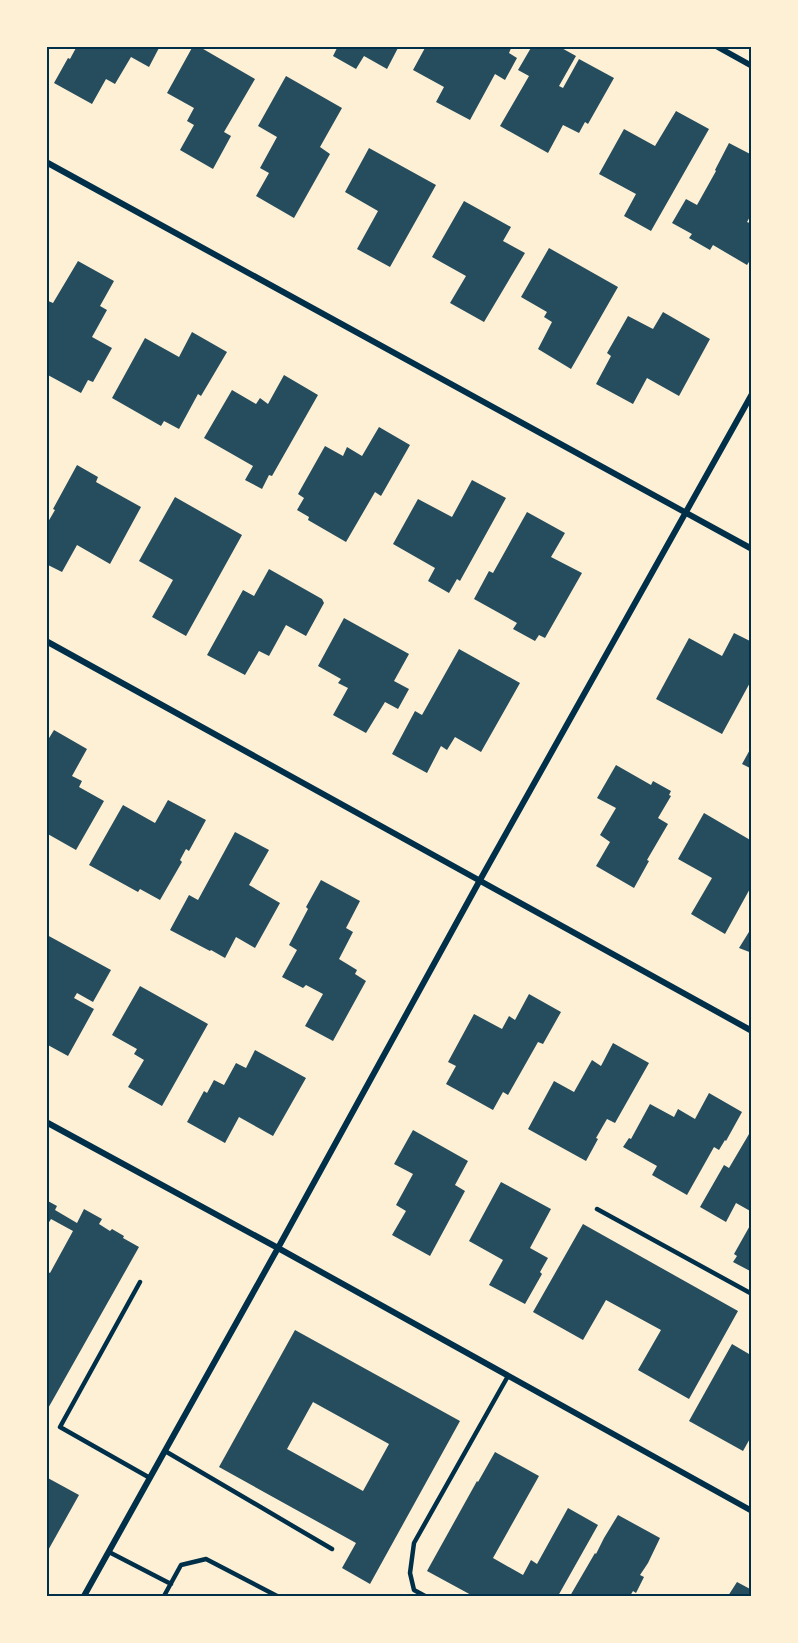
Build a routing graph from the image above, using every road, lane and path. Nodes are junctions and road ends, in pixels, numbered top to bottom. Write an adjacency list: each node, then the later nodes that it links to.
1 (716, 46): 2 (street)
2 (752, 66)
3 (46, 162): 5 (street)
4 (752, 394): 5 (street)
5 (686, 512): 6 (street); 8 (street)
6 (752, 549)
7 (46, 641): 8 (street)
8 (480, 880): 9 (street); 12 (street)
9 (752, 1031)
10 (46, 1122): 12 (street)
11 (597, 1209): 14 (lane)
12 (278, 1248): 15 (street); 16 (street)
13 (141, 1282): 17 (lane)
14 (752, 1294)
15 (508, 1376): 18 (street); 25 (lane)
16 (165, 1450): 17 (street); 19 (lane)
17 (150, 1478): 20 (street)
18 (752, 1511)
19 (332, 1549)
20 (108, 1552): 21 (lane); 22 (street)
21 (171, 1584): 23 (lane); 24 (lane)
22 (84, 1596)
23 (164, 1596)
24 (277, 1596)
25 (425, 1596)

